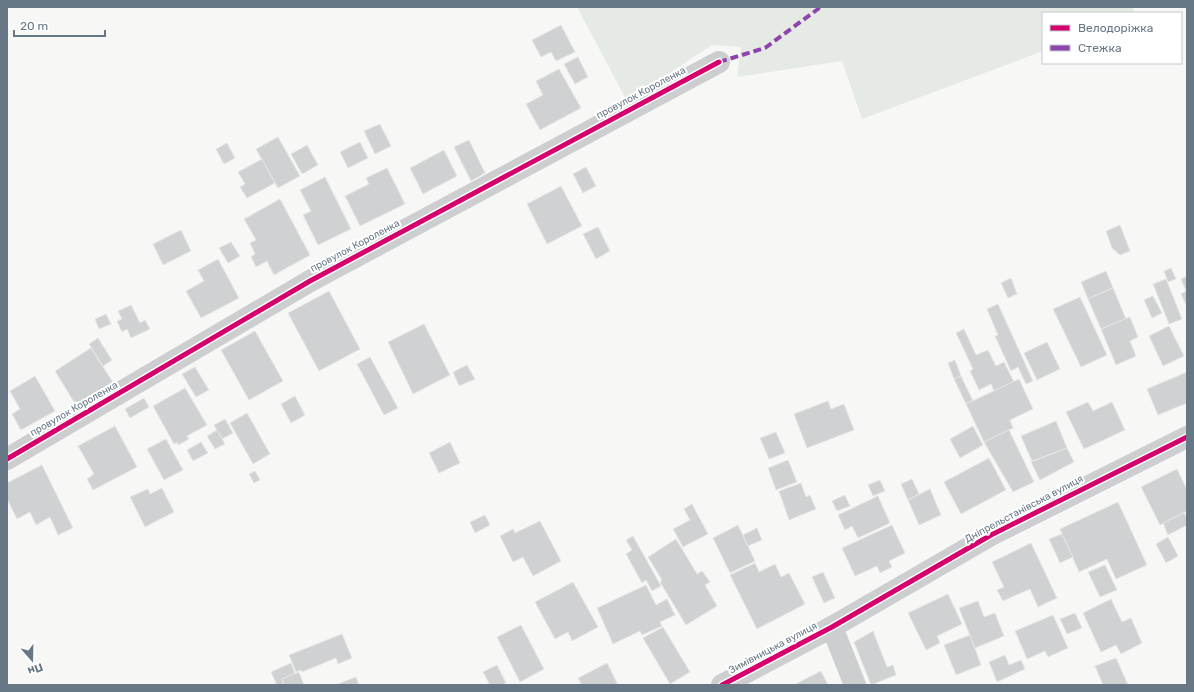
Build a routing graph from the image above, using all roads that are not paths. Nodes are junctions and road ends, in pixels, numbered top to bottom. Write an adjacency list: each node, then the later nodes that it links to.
1 (719, 62): 3 (street, провулок Короленка)
2 (1187, 437): 4 (street, Дніпрельстанівська вулиця)
3 (7, 458)
4 (832, 628): 5 (street, Зимівницька вулиця); 6 (street)
5 (722, 685)
6 (855, 685)

